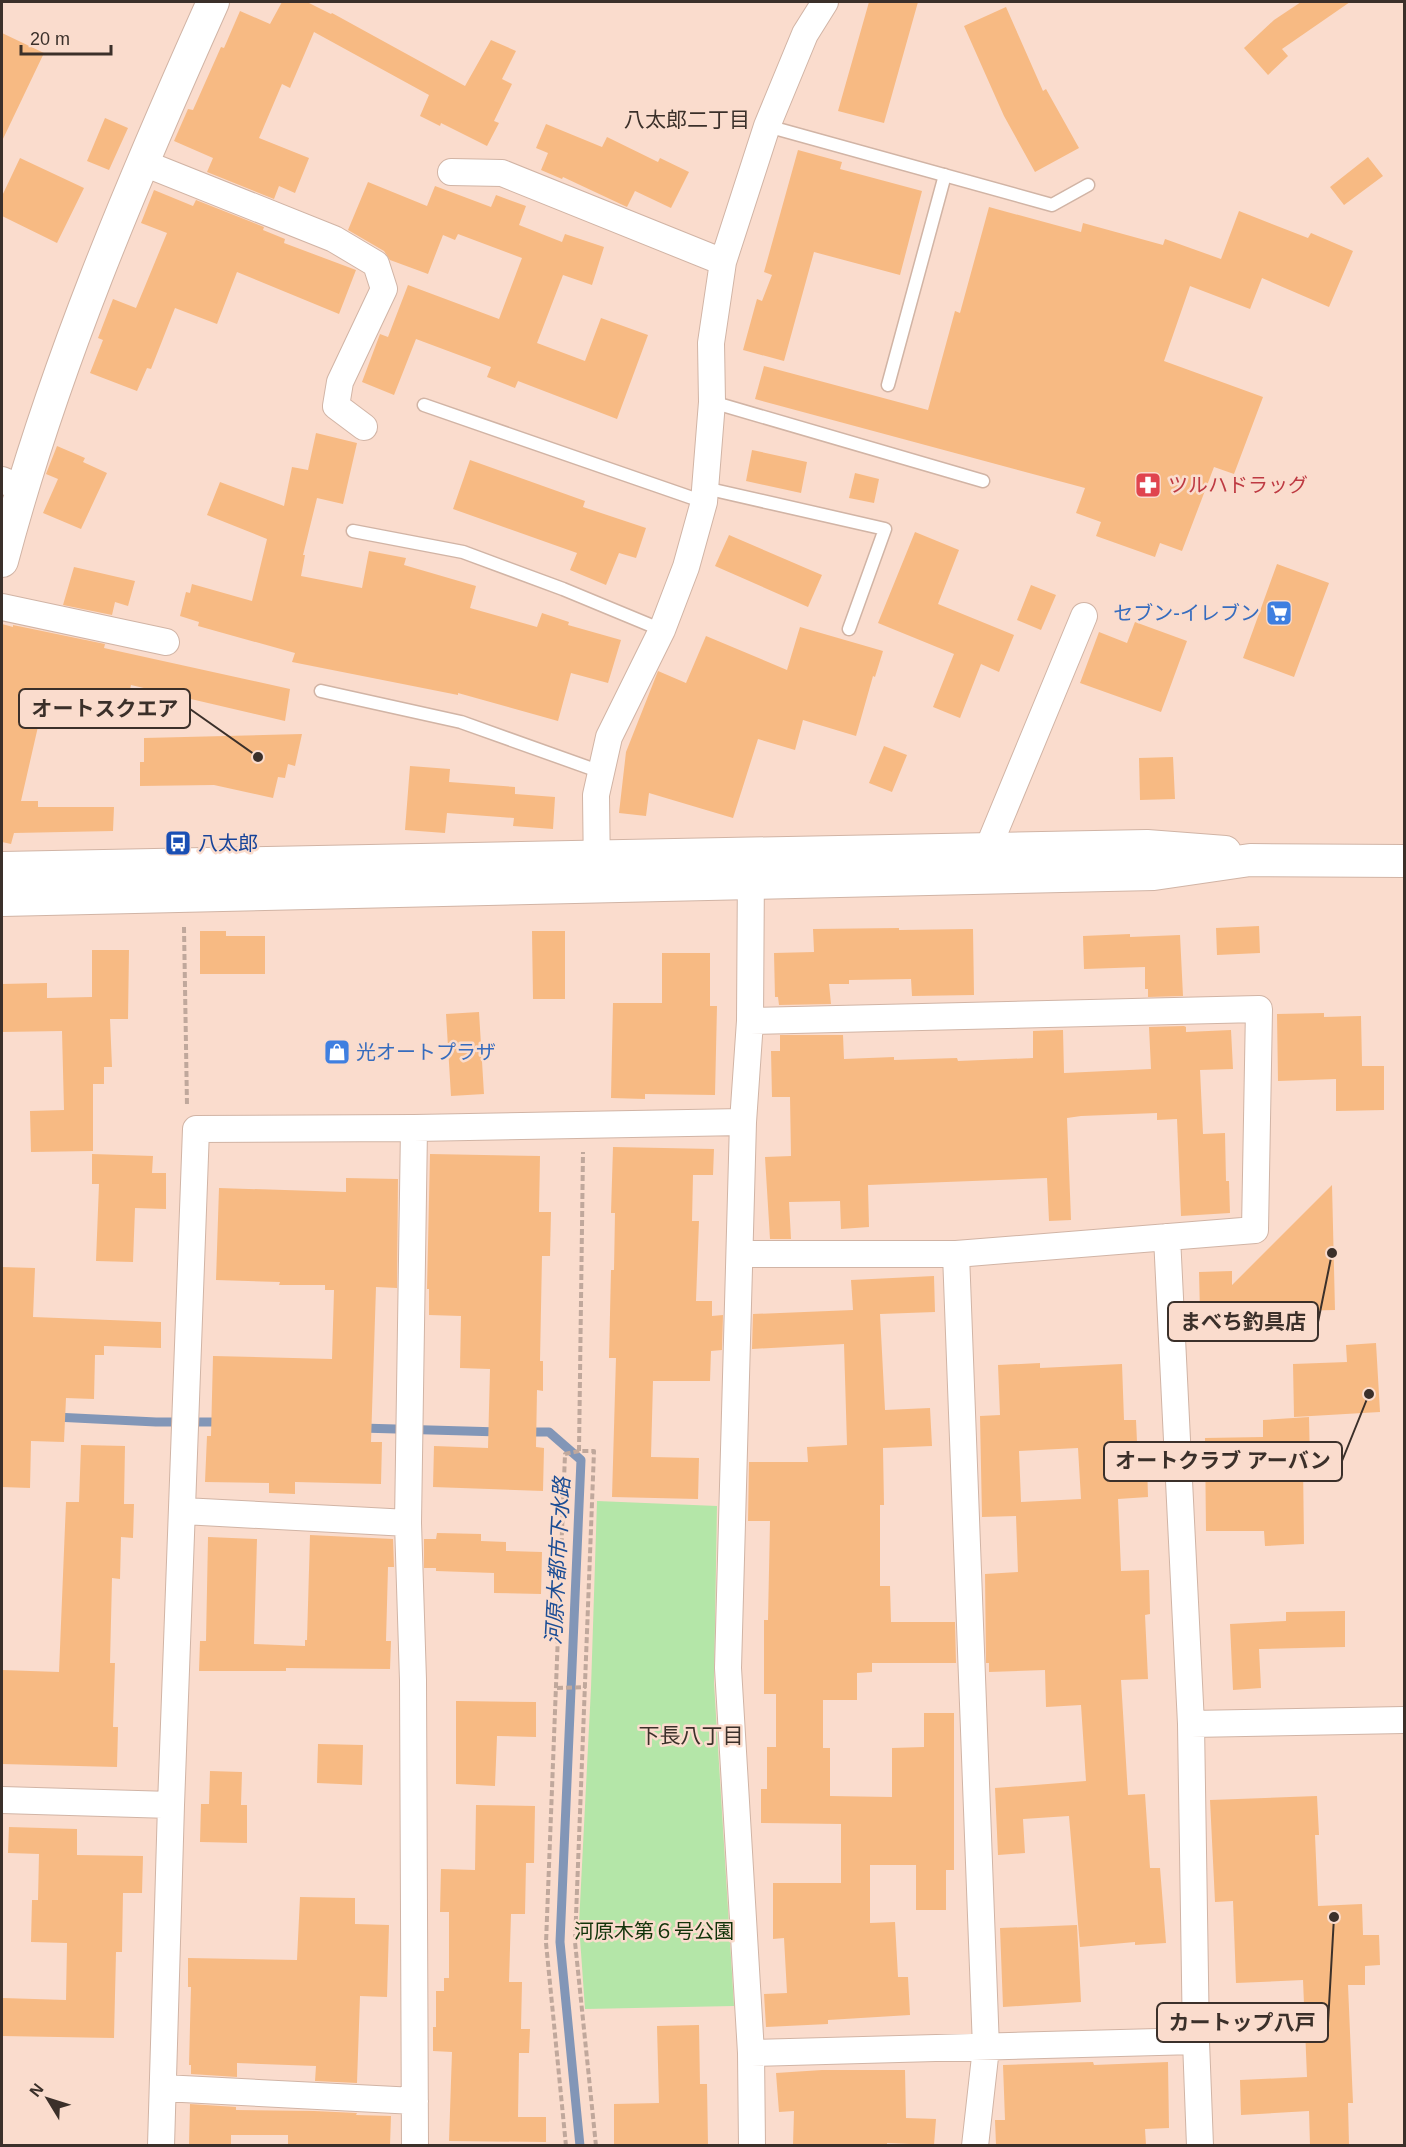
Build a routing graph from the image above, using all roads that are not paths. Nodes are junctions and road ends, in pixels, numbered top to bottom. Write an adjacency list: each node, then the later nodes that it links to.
1 (213, 2): 4 (street)
2 (825, 2): 3 (street)
3 (767, 126): 6 (lane); 8 (street)
4 (141, 162): 12 (street); 14 (street)
5 (451, 172): 8 (street)
6 (945, 175): 7 (lane); 9 (lane)
7 (1088, 184)
8 (723, 262): 10 (street)
9 (888, 385)
10 (712, 402): 13 (lane); 15 (street)
11 (424, 405): 15 (lane)
12 (364, 427)
13 (983, 481)
14 (11, 484): 17 (street)
15 (704, 495): 20 (lane); 21 (street)
16 (353, 531): 21 (lane)
17 (2, 561)
18 (2, 607): 22 (street)
19 (1084, 616): 25 (street)
20 (849, 629)
21 (662, 630): 24 (street)
22 (166, 642)
23 (321, 691): 24 (lane)
24 (601, 772): 30 (street)
25 (988, 848): 26 (street); 28 (street)
26 (750, 853): 30 (street); 31 (street)
27 (1404, 861): 28 (street)
28 (1363, 862): 31 (street)
29 (2, 868): 30 (street)
30 (597, 872): 31 (street); 32 (street)
31 (751, 884): 33 (street)
32 (2, 900)
33 (750, 1021): 34 (street); 36 (street)
34 (743, 1122): 35 (street); 37 (street)
35 (414, 1128): 39 (street); 40 (street)
36 (1167, 1237): 38 (street); 42 (street)
37 (740, 1254): 38 (street); 47 (street)
38 (956, 1254): 46 (street)
39 (183, 1511): 40 (street); 44 (street)
40 (408, 1523): 49 (street)
41 (1404, 1720): 42 (street)
42 (1191, 1725): 45 (street)
43 (2, 1800): 44 (street)
44 (171, 1805): 48 (street)
45 (1196, 2041): 46 (street); 54 (street)
46 (986, 2048): 47 (street); 53 (street)
47 (751, 2053): 52 (street)
48 (163, 2088): 49 (street); 50 (street)
49 (415, 2101): 51 (street)
50 (161, 2145)
51 (415, 2145)
52 (752, 2145)
53 (975, 2145)
54 (1200, 2145)

